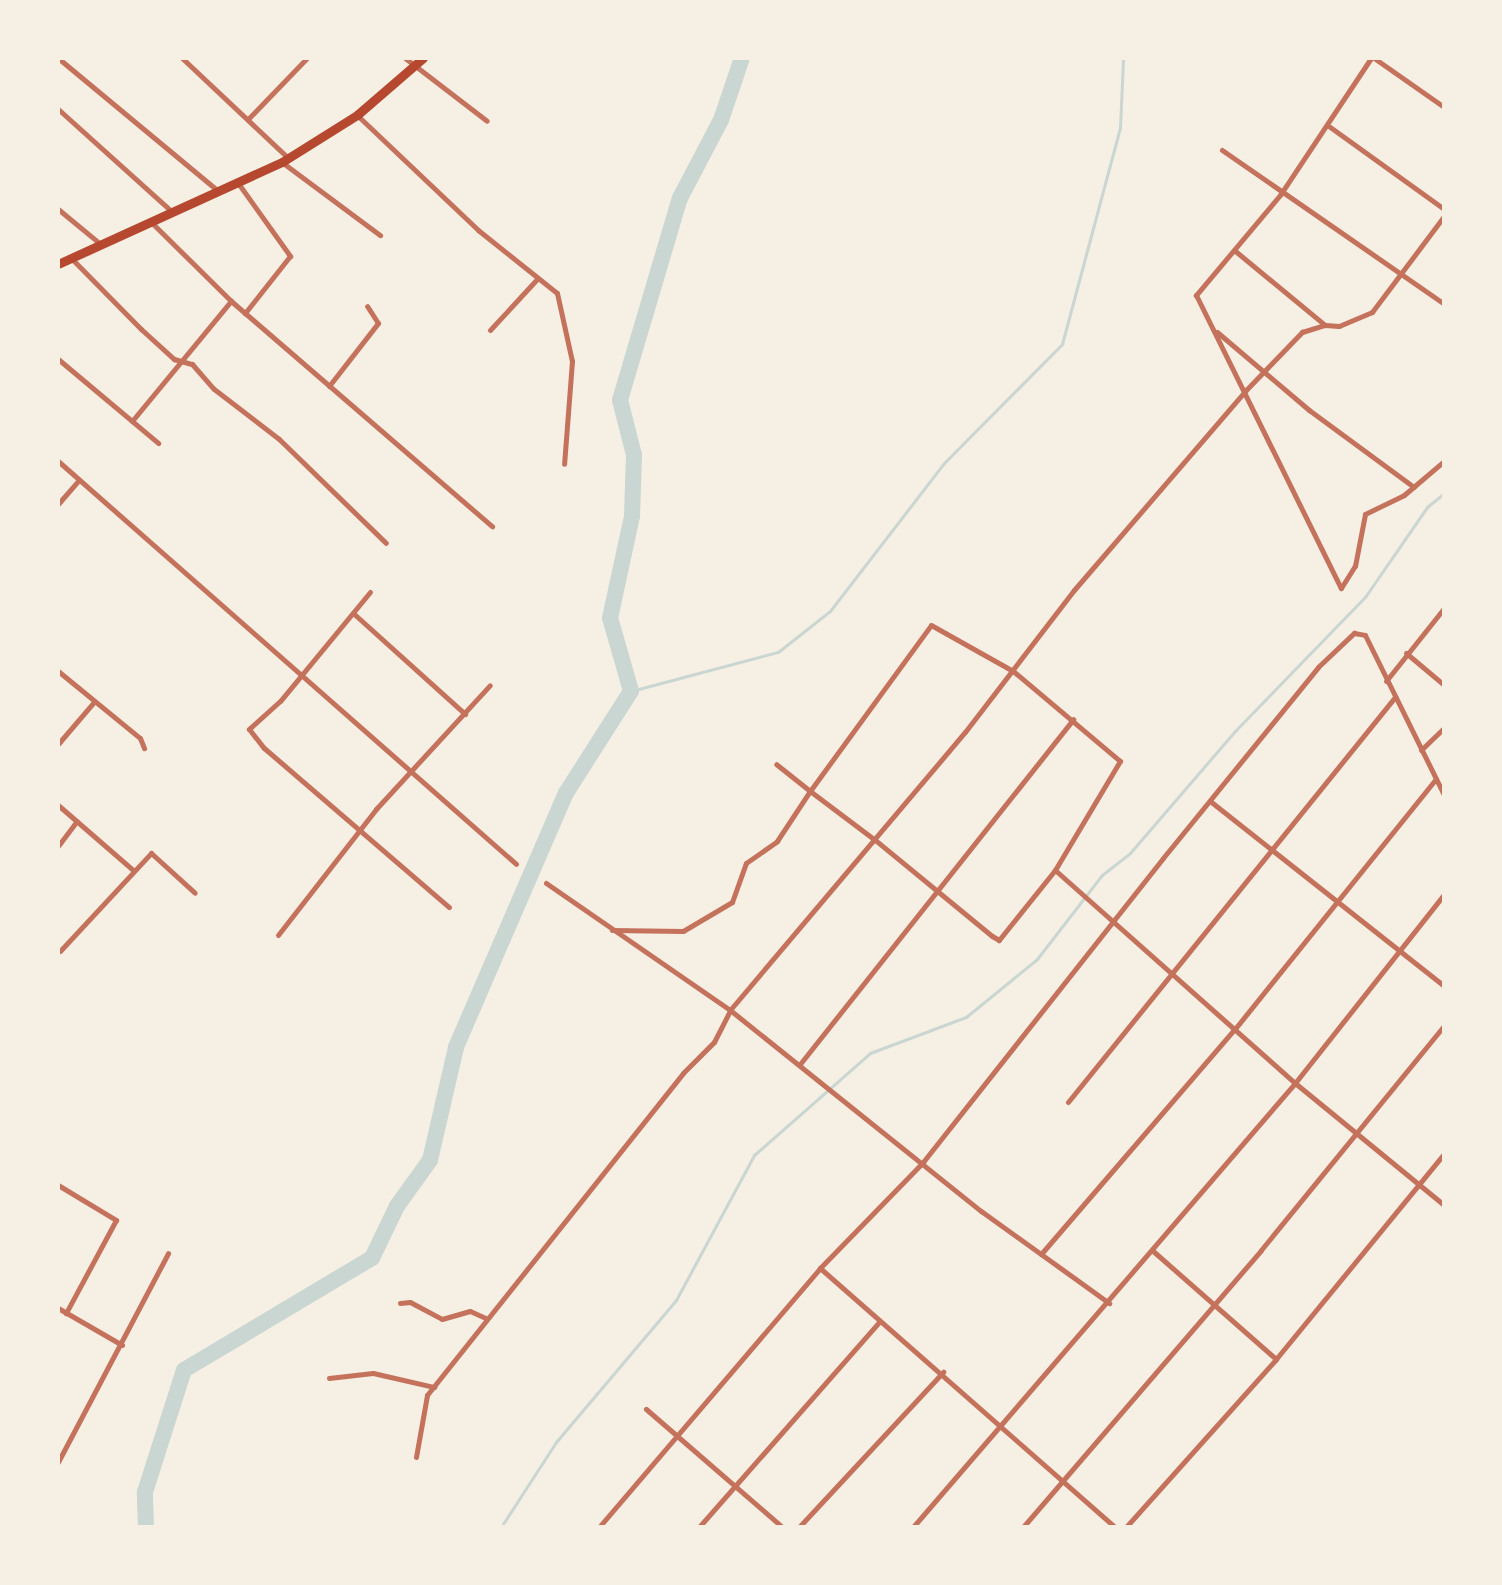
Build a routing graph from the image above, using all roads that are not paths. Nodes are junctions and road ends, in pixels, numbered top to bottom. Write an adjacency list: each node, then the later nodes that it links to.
1 (58, 58): 17 (street)
2 (182, 58): 11 (street)
3 (405, 58): 7 (street)
4 (423, 58): 7 (highway)
5 (1372, 58): 8 (street); 13 (street)
6 (304, 59): 11 (street)
7 (415, 66): 10 (highway); 12 (street)
8 (1444, 107)
9 (58, 109): 21 (street)
10 (357, 115): 15 (highway); 30 (street)
11 (249, 118): 15 (street)
12 (487, 121)
13 (1330, 127): 18 (street); 20 (street)
14 (1222, 150): 18 (street)
15 (286, 160): 16 (highway); 24 (street)
16 (238, 183): 17 (highway); 34 (street)
17 (218, 191): 21 (highway)
18 (1280, 195): 26 (street); 29 (street)
19 (58, 209): 25 (street)
20 (1444, 209)
21 (170, 210): 23 (highway)
22 (1444, 216): 29 (street)
23 (149, 219): 25 (highway); 31 (street)
24 (380, 235)
25 (98, 242): 27 (highway)
26 (1234, 250): 35 (street); 37 (street)
27 (71, 257): 28 (highway); 39 (street)
28 (58, 264)
29 (1403, 274): 32 (street); 35 (street)
30 (537, 279): 36 (street); 47 (street)
31 (231, 301): 34 (street); 39 (street)
32 (1444, 304)
33 (367, 306): 41 (street)
34 (245, 313): 41 (street)
35 (1325, 325): 40 (street)
36 (490, 330)
37 (1215, 330): 40 (street); 42 (street)
38 (58, 359): 43 (street)
39 (186, 361): 43 (street); 52 (street)
40 (1265, 372): 42 (street); 49 (street)
41 (329, 386): 51 (street)
42 (1246, 390): 49 (street); 58 (street)
43 (132, 421): 44 (street)
44 (158, 443)
45 (58, 461): 48 (street)
46 (1444, 461): 49 (street)
47 (564, 464)
48 (79, 480): 50 (street); 59 (street)
49 (1414, 487)
50 (58, 504)
51 (492, 526)
52 (386, 543)
53 (370, 592): 55 (street)
54 (1444, 608): 56 (street)
55 (353, 613): 59 (street); 65 (street)
56 (1406, 653): 60 (street); 62 (street)
57 (58, 671): 64 (street)
58 (1013, 671): 66 (street); 74 (street); 80 (street)
59 (303, 674): 72 (street); 79 (street)
60 (1386, 681): 63 (street); 76 (street)
61 (490, 685): 65 (street)
62 (1444, 685)
63 (1395, 697): 70 (street); 82 (street)
64 (94, 702): 68 (street); 69 (street)
65 (465, 714): 72 (street)
66 (1073, 719): 85 (street); 87 (street)
67 (1444, 728): 70 (street)
68 (58, 744)
69 (144, 748)
70 (1421, 750): 73 (street)
71 (776, 764): 74 (street)
72 (415, 773): 79 (street); 83 (street)
73 (1436, 779): 75 (street); 90 (street)
74 (810, 791): 80 (street); 93 (street)
75 (1444, 795)
76 (1210, 801): 82 (street); 92 (street)
77 (58, 805): 78 (street)
78 (77, 821): 81 (street); 84 (street)
79 (361, 831): 91 (street); 94 (street)
80 (875, 840): 87 (street); 99 (street)
81 (58, 846)
82 (1274, 849): 90 (street); 97 (street)
83 (516, 864)
84 (133, 870): 88 (street); 96 (street)
85 (1055, 870): 87 (street); 92 (street)
86 (546, 883): 93 (street)
87 (937, 892): 102 (street)
88 (195, 893)
89 (1444, 894): 95 (street)
90 (1337, 900): 95 (street); 101 (street)
91 (449, 907)
92 (1112, 922): 97 (street); 107 (street)
93 (612, 930): 99 (street)
94 (278, 935)
95 (1399, 949): 98 (street); 103 (street)
96 (60, 951)
97 (1173, 973): 101 (street); 104 (street)
98 (1444, 986)
99 (730, 1010): 102 (street); 120 (street)
100 (1444, 1026): 105 (street)
101 (1234, 1030): 103 (street); 113 (street)
102 (800, 1064): 107 (street)
103 (1295, 1083): 105 (street); 111 (street)
104 (1068, 1102)
105 (1357, 1135): 109 (street); 117 (street)
106 (1444, 1154): 109 (street)
107 (923, 1162): 113 (street); 114 (street)
108 (58, 1185): 119 (street)
109 (1419, 1187): 110 (street); 123 (street)
110 (1444, 1205)
111 (1153, 1251): 116 (street); 117 (street)
112 (168, 1253): 122 (street)
113 (1041, 1254): 116 (street)
114 (820, 1268): 121 (street); 129 (street)
115 (400, 1303): 120 (street)
116 (1109, 1303): 128 (street)
117 (1216, 1303): 123 (street); 132 (street)
118 (58, 1308): 119 (street)
119 (66, 1313): 122 (street)
120 (486, 1318): 126 (street)
121 (880, 1321): 124 (street); 133 (street)
122 (122, 1345): 131 (street)
123 (1276, 1359): 141 (street)
124 (943, 1372): 128 (street); 137 (street)
125 (329, 1378): 126 (street)
126 (434, 1387): 130 (street)
127 (646, 1409): 129 (street)
128 (1002, 1426): 132 (street); 138 (street)
129 (674, 1433): 133 (street); 134 (street)
130 (416, 1457)
131 (58, 1462)
132 (1064, 1479): 139 (street); 140 (street)
133 (734, 1485): 135 (street); 136 (street)
134 (599, 1527)
135 (699, 1527)
136 (782, 1527)
137 (799, 1527)
138 (913, 1527)
139 (1023, 1527)
140 (1115, 1527)
141 (1126, 1527)

